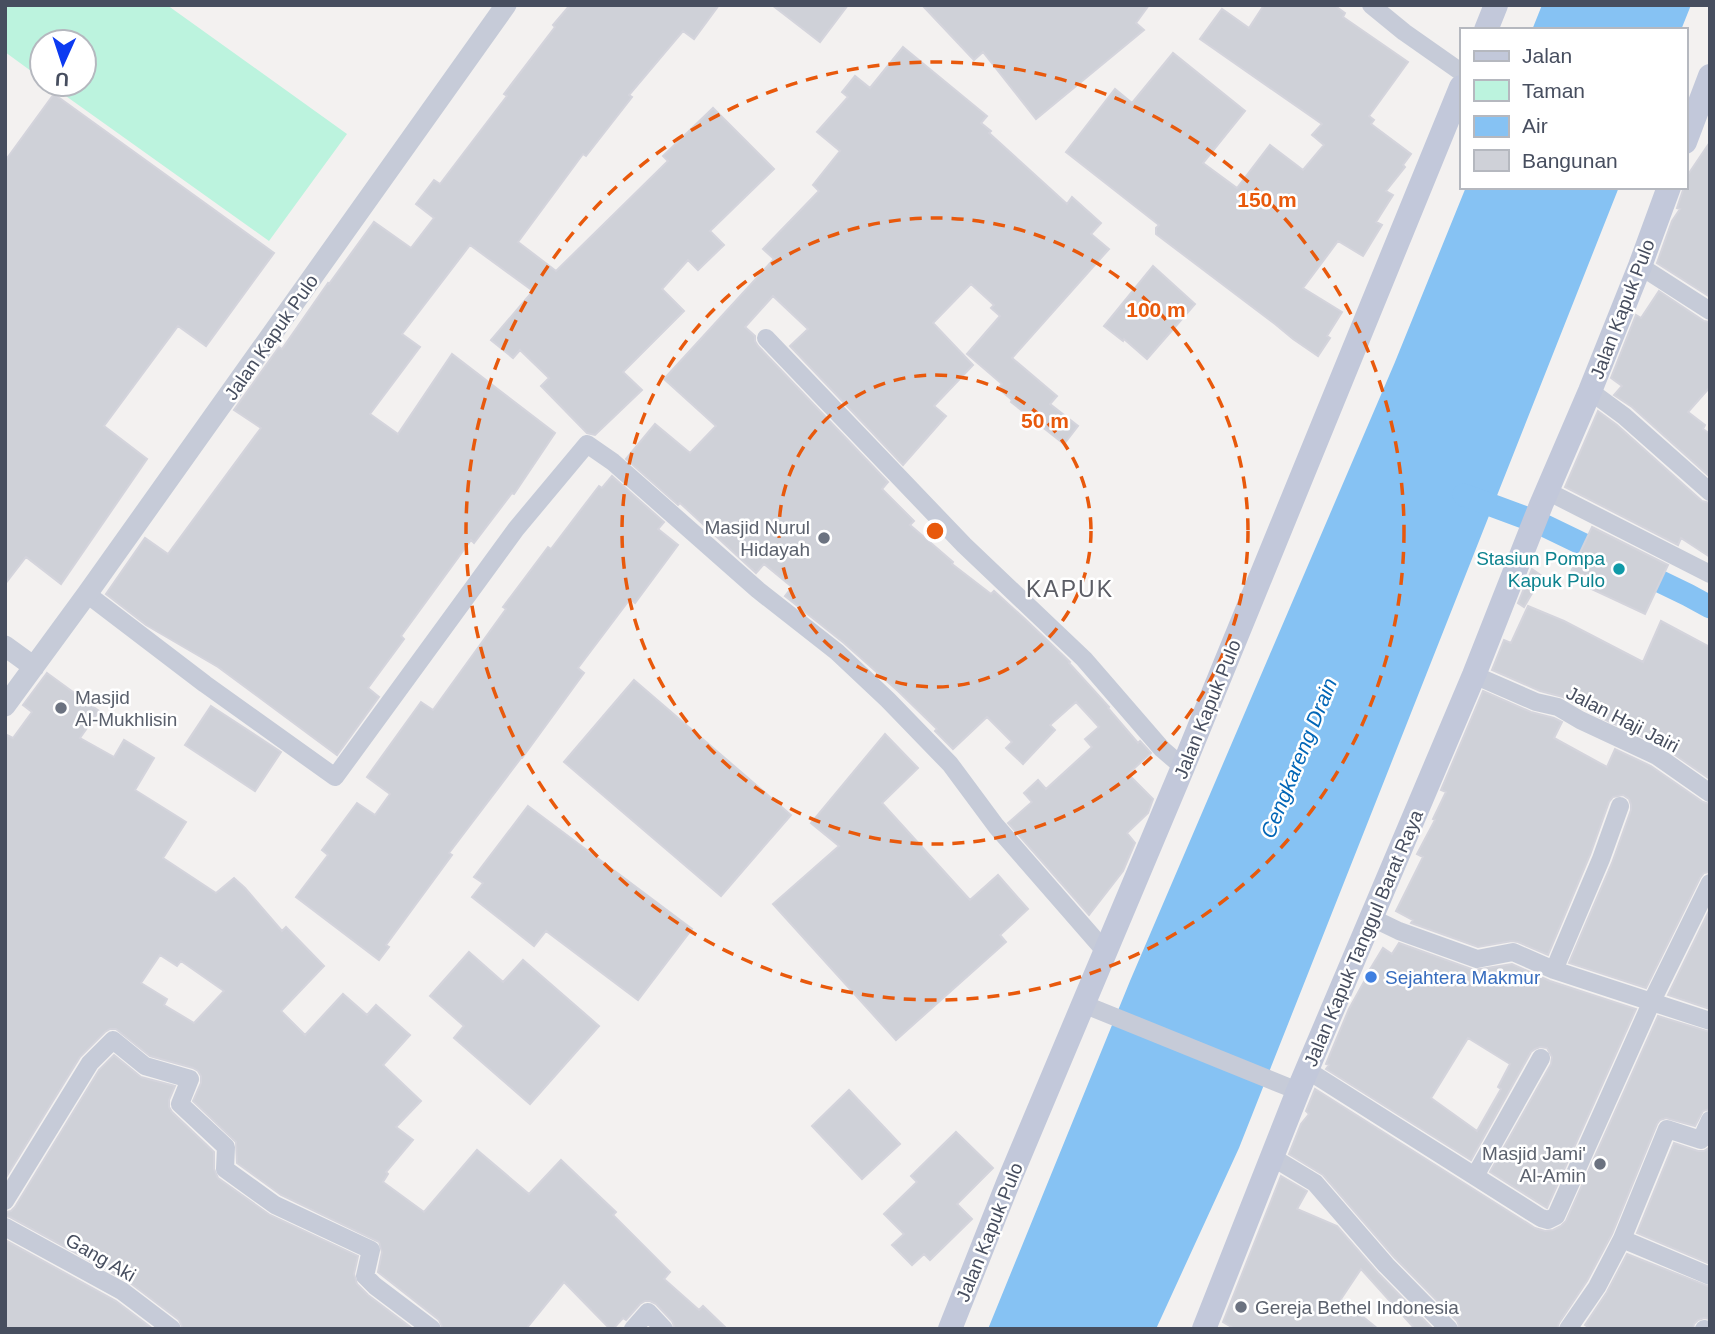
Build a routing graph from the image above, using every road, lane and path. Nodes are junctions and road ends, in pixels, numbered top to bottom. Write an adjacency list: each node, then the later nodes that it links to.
1 (506, 5): 18 (street, Jalan Kapuk Pulo)
2 (1371, 5): 5 (street)
3 (1496, 5): 4 (main road)
4 (1487, 28)
5 (1460, 71)
6 (1710, 76): 8 (main road)
7 (1460, 90): 23 (main road, Jalan Kapuk Pulo)
8 (1687, 137)
9 (1668, 189): 10 (main road, Jalan Kapuk Pulo)
10 (1640, 266): 11 (street); 13 (main road, Jalan Kapuk Pulo)
11 (1707, 302)
12 (766, 338): 23 (street)
13 (1590, 391): 14 (street); 15 (main road, Jalan Kapuk Pulo)
14 (1710, 492)
15 (1544, 498): 16 (main road, Jalan Kapuk Pulo); 17 (street)
16 (1525, 547): 21 (main road, Jalan Kapuk Tanggul Barat Raya)
17 (1710, 575)
18 (88, 594): 20 (street, Jalan Kapuk Pulo); 28 (street)
19 (5, 646): 20 (street)
20 (34, 667): 22 (street, Jalan Kapuk Pulo)
21 (1474, 676): 24 (street, Jalan Haji Jairi); 27 (main road, Jalan Kapuk Tanggul Barat Raya)
22 (5, 706)
23 (1184, 767): 28 (main road, Jalan Kapuk Pulo)
24 (1709, 792)
25 (1620, 806): 29 (street)
26 (1710, 883): 30 (street)
27 (1372, 918): 29 (street); 34 (main road, Jalan Kapuk Tanggul Barat Raya)
28 (1105, 951): 31 (main road, Jalan Kapuk Pulo)
29 (1554, 970): 30 (street)
30 (1652, 1001): 32 (street); 37 (street)
31 (1094, 1008): 34 (street); 46 (main road, Jalan Kapuk Pulo)
32 (1710, 1021)
33 (1541, 1058): 37 (street)
34 (1295, 1082): 36 (main road, Jalan Kapuk Tanggul Barat Raya); 37 (street)
35 (1710, 1121): 40 (street)
36 (1272, 1157): 47 (main road, Jalan Kapuk Tanggul Barat Raya); 48 (street)
37 (1475, 1176)
38 (5, 1201): 43 (street)
39 (5, 1227): 42 (street, Gang Aki)
40 (1622, 1239): 41 (street); 49 (street)
41 (1710, 1276)
42 (172, 1329)
43 (432, 1329)
44 (633, 1329): 45 (street)
45 (664, 1329)
46 (950, 1329)
47 (1204, 1329)
48 (1449, 1329)
49 (1567, 1329)

